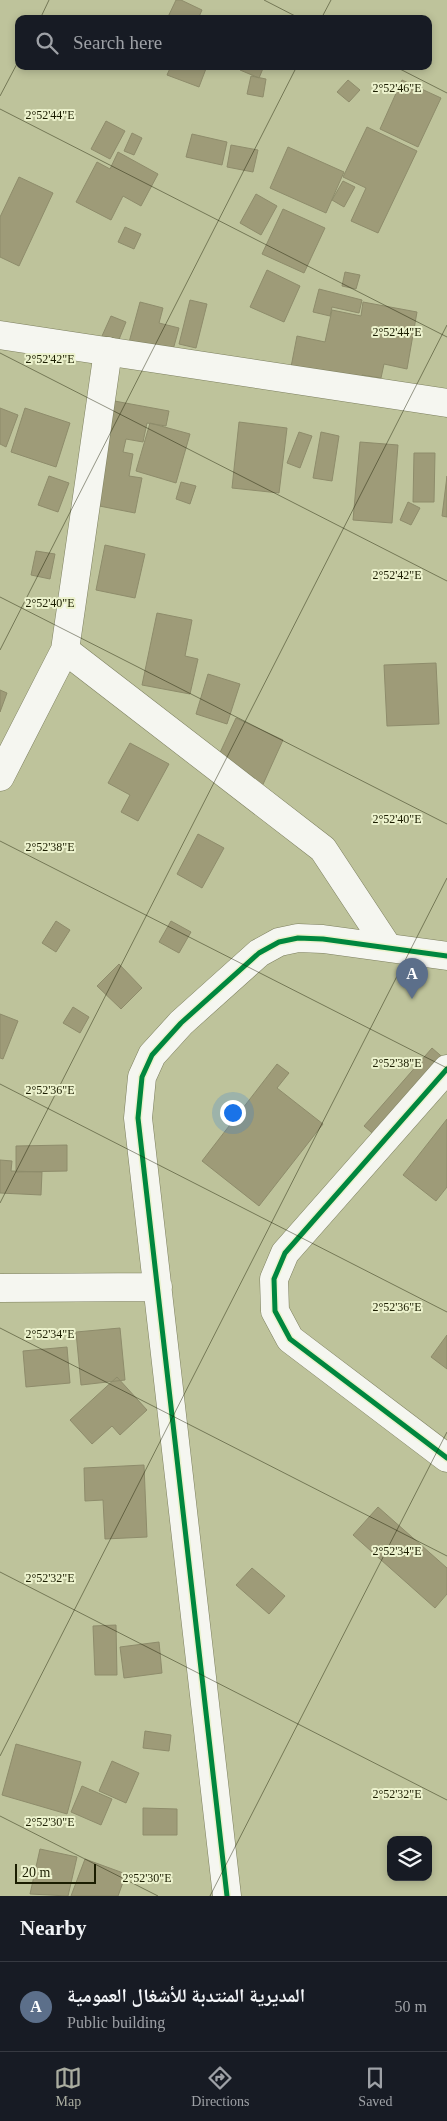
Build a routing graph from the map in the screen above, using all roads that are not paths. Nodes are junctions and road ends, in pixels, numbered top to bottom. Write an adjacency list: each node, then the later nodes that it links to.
1 (0, 335): 2 (street)
2 (108, 351): 3 (street); 4 (street)
3 (447, 403)
4 (65, 650): 5 (street); 6 (street)
5 (0, 777)
6 (387, 946): 7 (street); 9 (street)
7 (447, 956)
8 (447, 1069): 11 (street)
9 (158, 1287): 10 (street); 12 (street)
10 (0, 1288)
11 (447, 1458)
12 (227, 1896)

